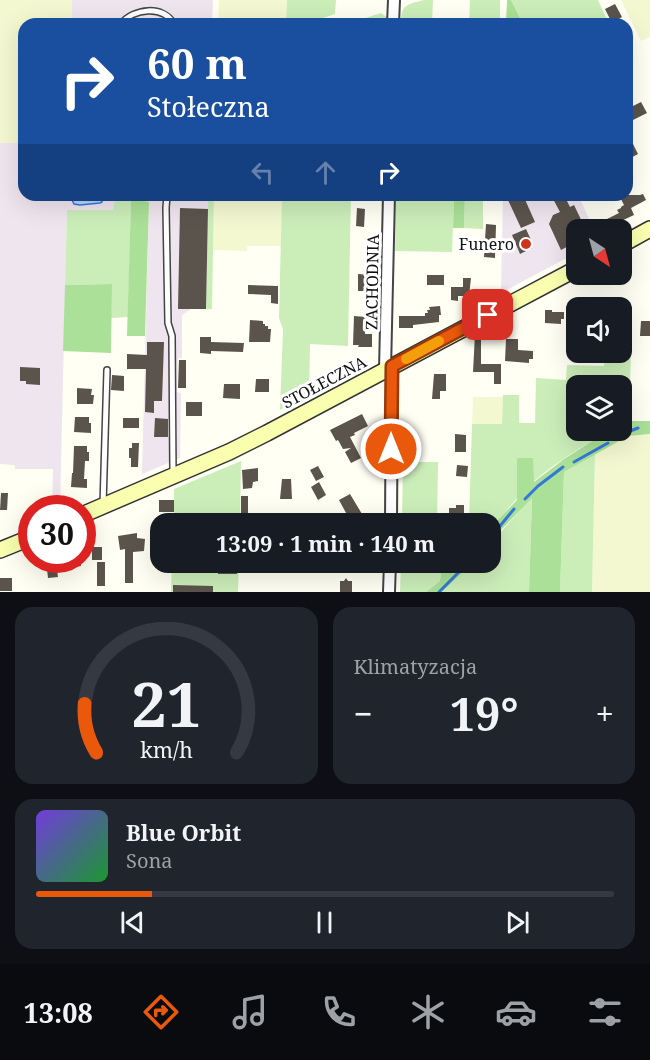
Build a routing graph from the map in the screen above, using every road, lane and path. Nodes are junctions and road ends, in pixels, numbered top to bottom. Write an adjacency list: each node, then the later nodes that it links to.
1 (397, 1): 4 (street)
2 (128, 18): 3 (lane)
3 (169, 18)
4 (394, 18)
5 (167, 201): 12 (lane)
6 (389, 201): 10 (street, ZACHODNIA)
7 (650, 229): 8 (main road)
8 (632, 238)
9 (566, 274): 10 (main road, STOŁECZNA)
10 (388, 368): 12 (main road, STOŁECZNA); 15 (street, ZACHODNIA)
11 (107, 370): 13 (lane)
12 (173, 477): 13 (main road, STOŁECZNA)
13 (103, 506): 14 (main road, STOŁECZNA)
14 (96, 509)
15 (391, 513)
16 (18, 543): 17 (main road)
17 (0, 550)
18 (390, 573): 19 (street)
19 (390, 592)

